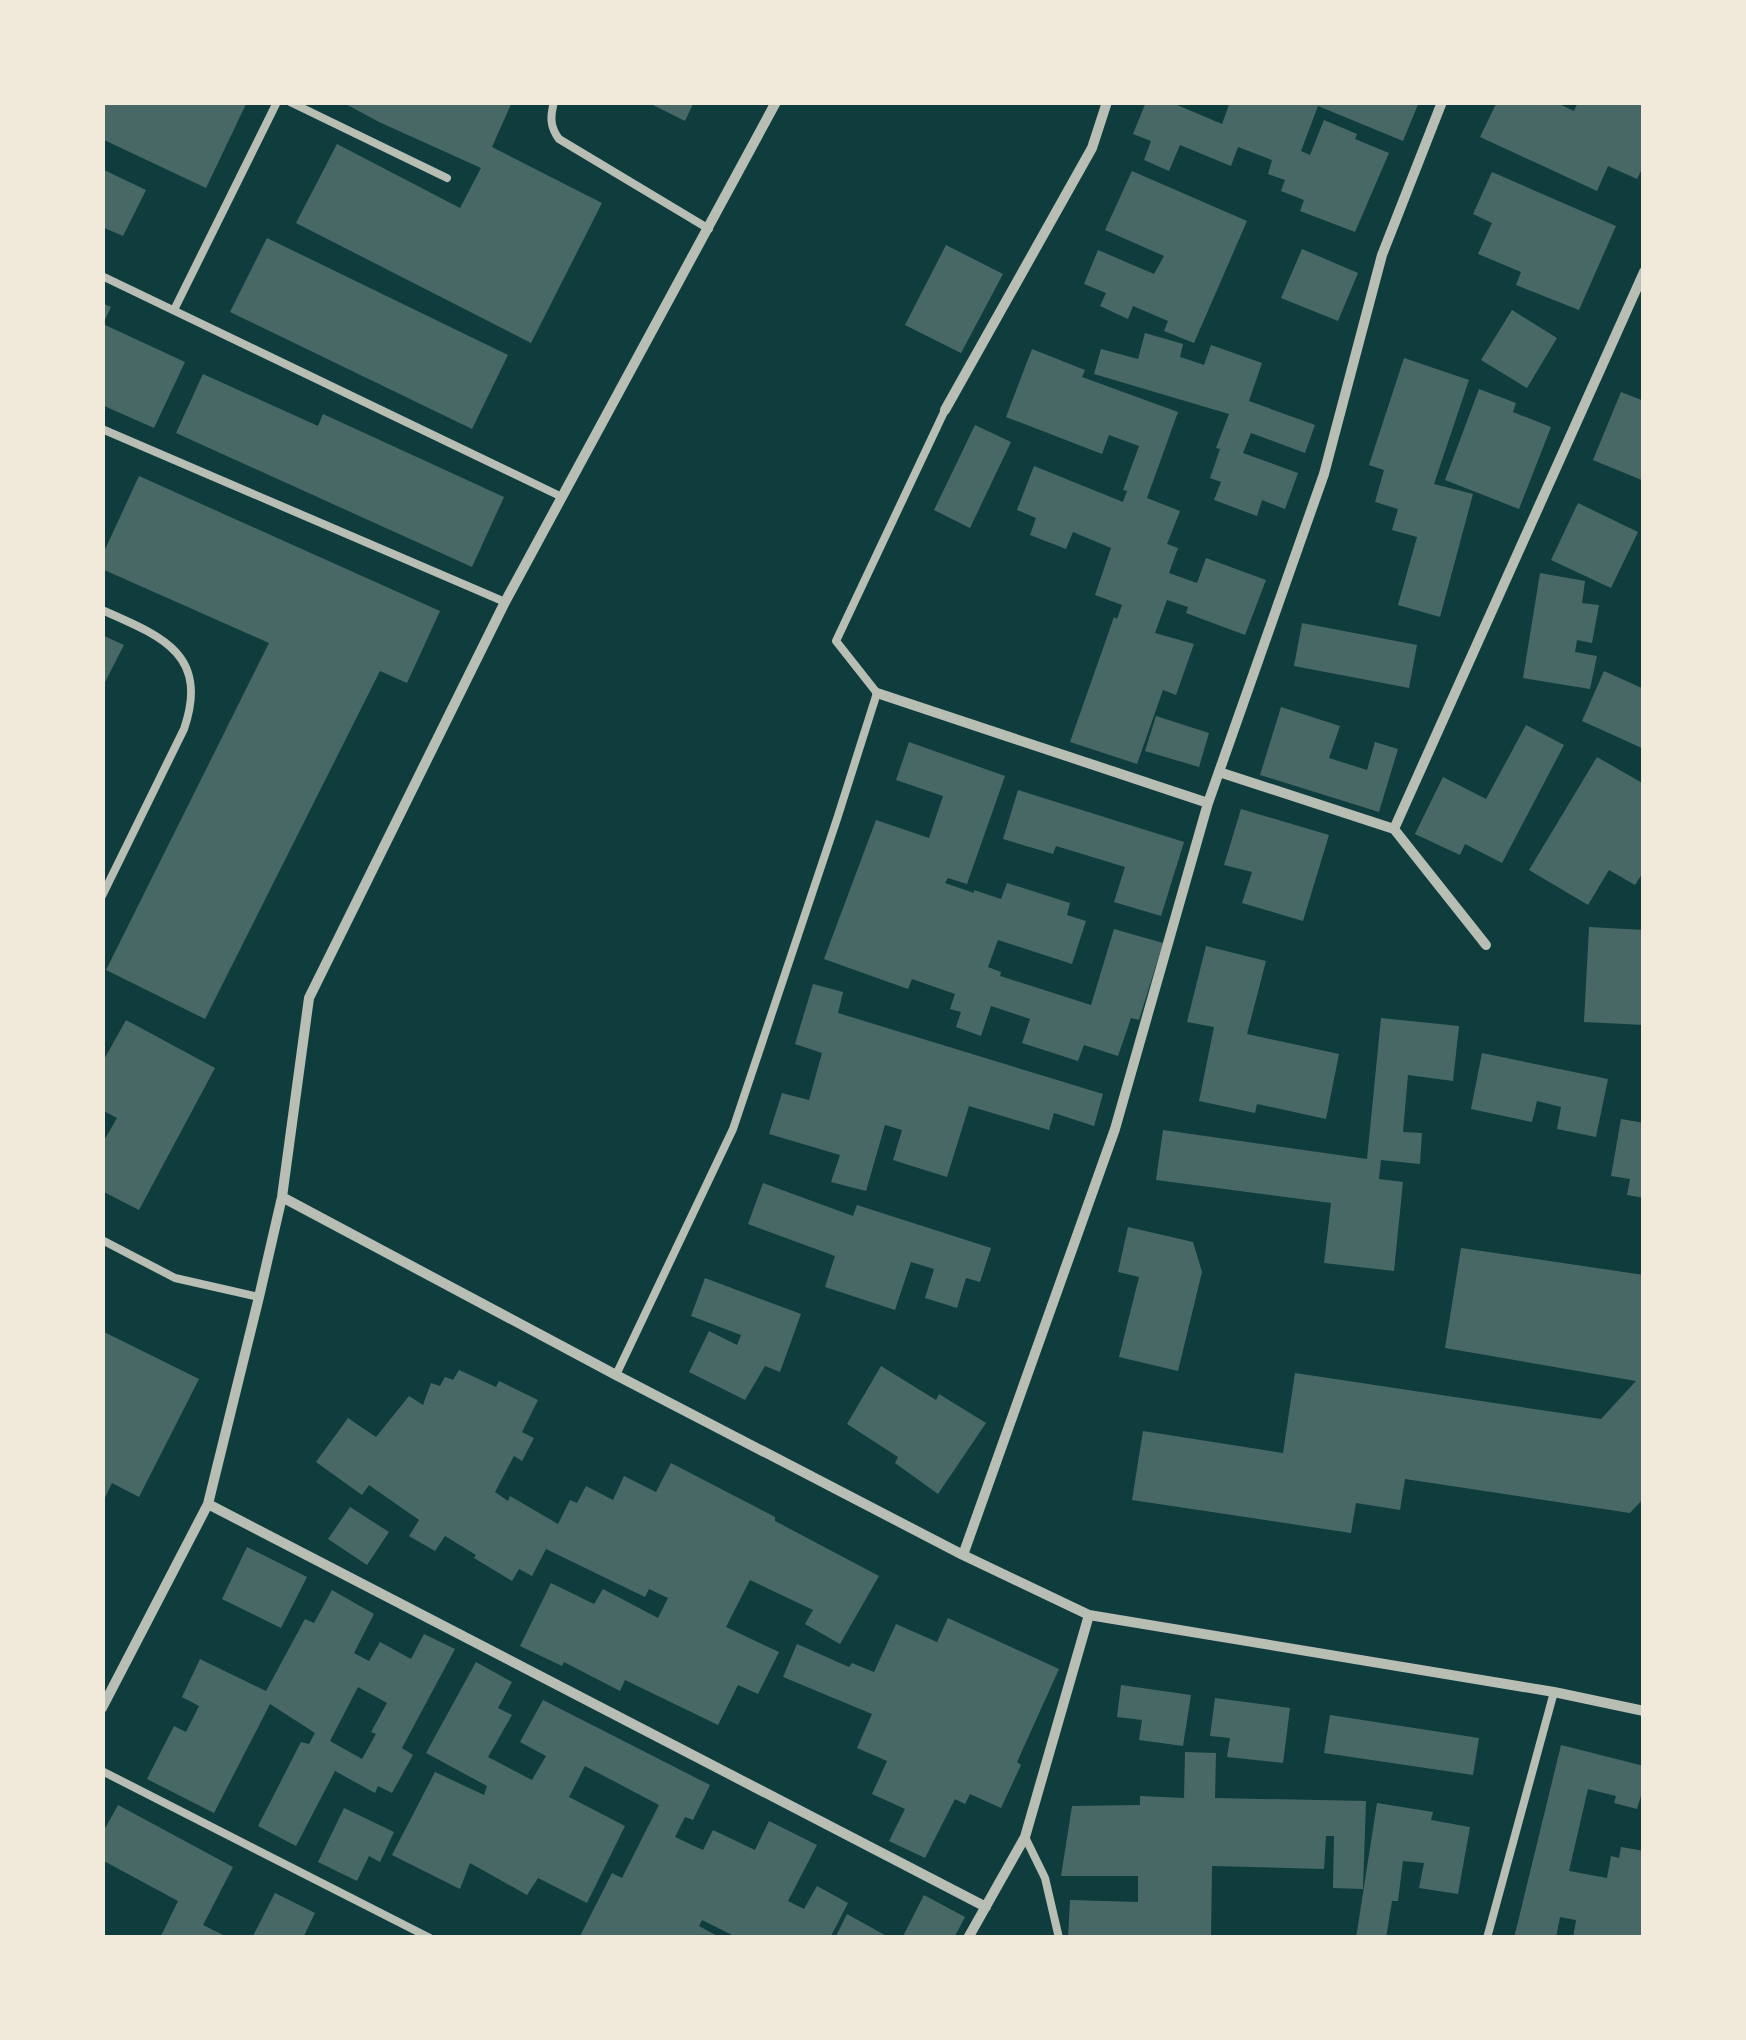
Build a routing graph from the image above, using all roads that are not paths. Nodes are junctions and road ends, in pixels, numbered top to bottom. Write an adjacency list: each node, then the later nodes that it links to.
1 (277, 102): 11 (lane)
2 (290, 102): 7 (lane)
3 (554, 102): 8 (lane)
4 (776, 102): 8 (street)
5 (1107, 102): 12 (street)
6 (1442, 102): 18 (street)
7 (447, 178)
8 (709, 229): 14 (street)
9 (1644, 272): 20 (street)
10 (102, 276): 11 (lane)
11 (174, 310): 14 (lane)
12 (944, 410): 17 (lane)
13 (102, 429): 15 (lane)
14 (562, 498): 15 (street)
15 (505, 602): 23 (street)
16 (102, 610): 21 (lane)
17 (877, 693): 19 (street); 26 (lane)
18 (1220, 772): 19 (street); 20 (street)
19 (1208, 803): 28 (street)
20 (1394, 829): 22 (street)
21 (102, 896)
22 (1486, 945)
23 (282, 1197): 25 (street); 26 (street)
24 (102, 1240): 25 (lane)
25 (260, 1296): 27 (street)
26 (616, 1375): 28 (street)
27 (208, 1504): 31 (street); 35 (street)
28 (963, 1555): 29 (street)
29 (1088, 1616): 30 (street); 34 (street)
30 (1554, 1692): 32 (street); 39 (lane)
31 (102, 1708)
32 (1644, 1711)
33 (102, 1771): 36 (lane)
34 (1026, 1838): 35 (street); 38 (lane)
35 (986, 1906): 37 (street)
36 (430, 1938)
37 (968, 1938)
38 (1060, 1938)
39 (1487, 1938)

